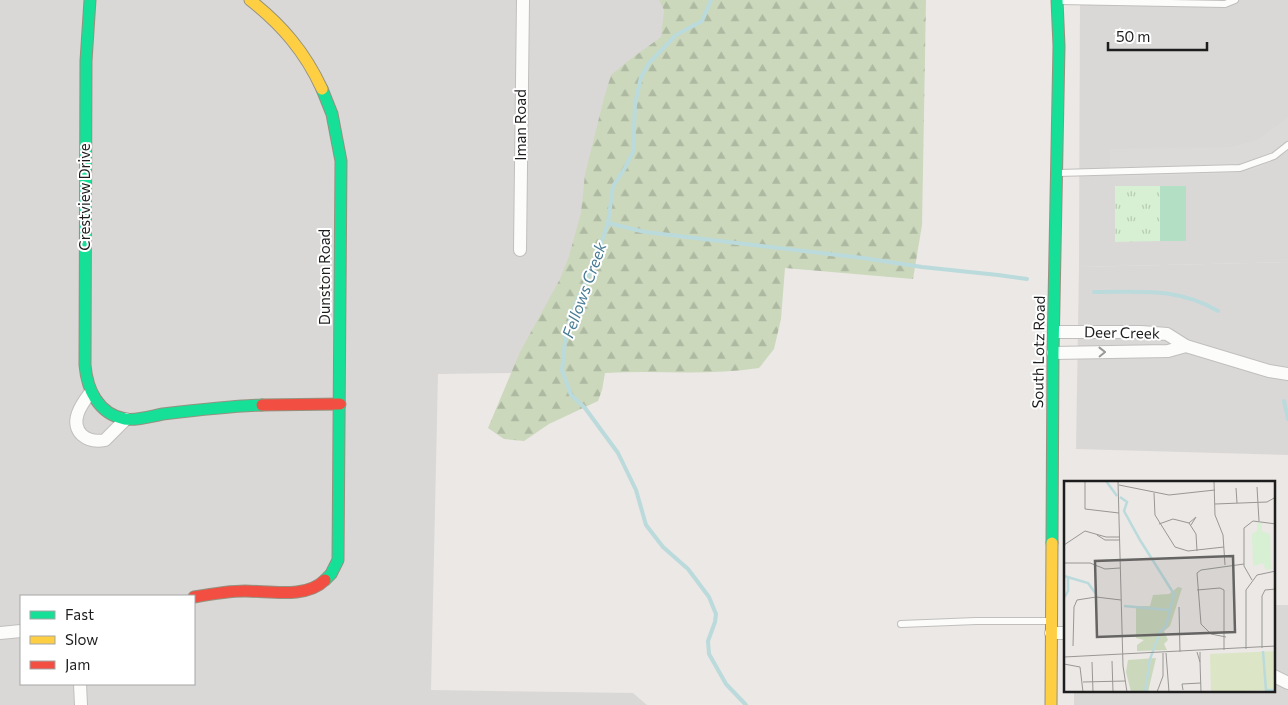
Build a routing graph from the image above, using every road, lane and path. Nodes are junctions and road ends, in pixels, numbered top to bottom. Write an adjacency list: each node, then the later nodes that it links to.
1 (90, 0): 14 (street, Crestview Drive)
2 (250, 0): 15 (street, Dunston Road)
3 (522, 0): 9 (street, Iman Road)
4 (1056, 0): 6 (lane); 8 (street, South Lotz Road)
5 (1236, 0): 6 (lane)
6 (1170, 2)
7 (1288, 145): 8 (lane)
8 (1057, 173): 10 (street, South Lotz Road)
9 (520, 250)
10 (1054, 332): 11 (street, Deer Creek); 12 (street, South Lotz Road)
11 (1186, 346): 12 (street, Deer Creek, one-way to 11); 13 (street, Deer Creek)
12 (1053, 353): 19 (street, South Lotz Road)
13 (1288, 374)
14 (90, 392): 16 (street, Crestview Drive); 16 (street)
15 (340, 404): 16 (street, Crestview Drive); 17 (street, Dunston Road)
16 (126, 418)
17 (195, 597)
18 (901, 624): 19 (lane)
19 (1051, 627): 21 (street); 27 (street, South Lotz Road)
20 (20, 631): 22 (street)
21 (1064, 632)
22 (0, 633)
23 (1276, 677): 24 (street)
24 (1288, 683)
25 (80, 685): 26 (street)
26 (81, 705)
27 (1051, 705)

